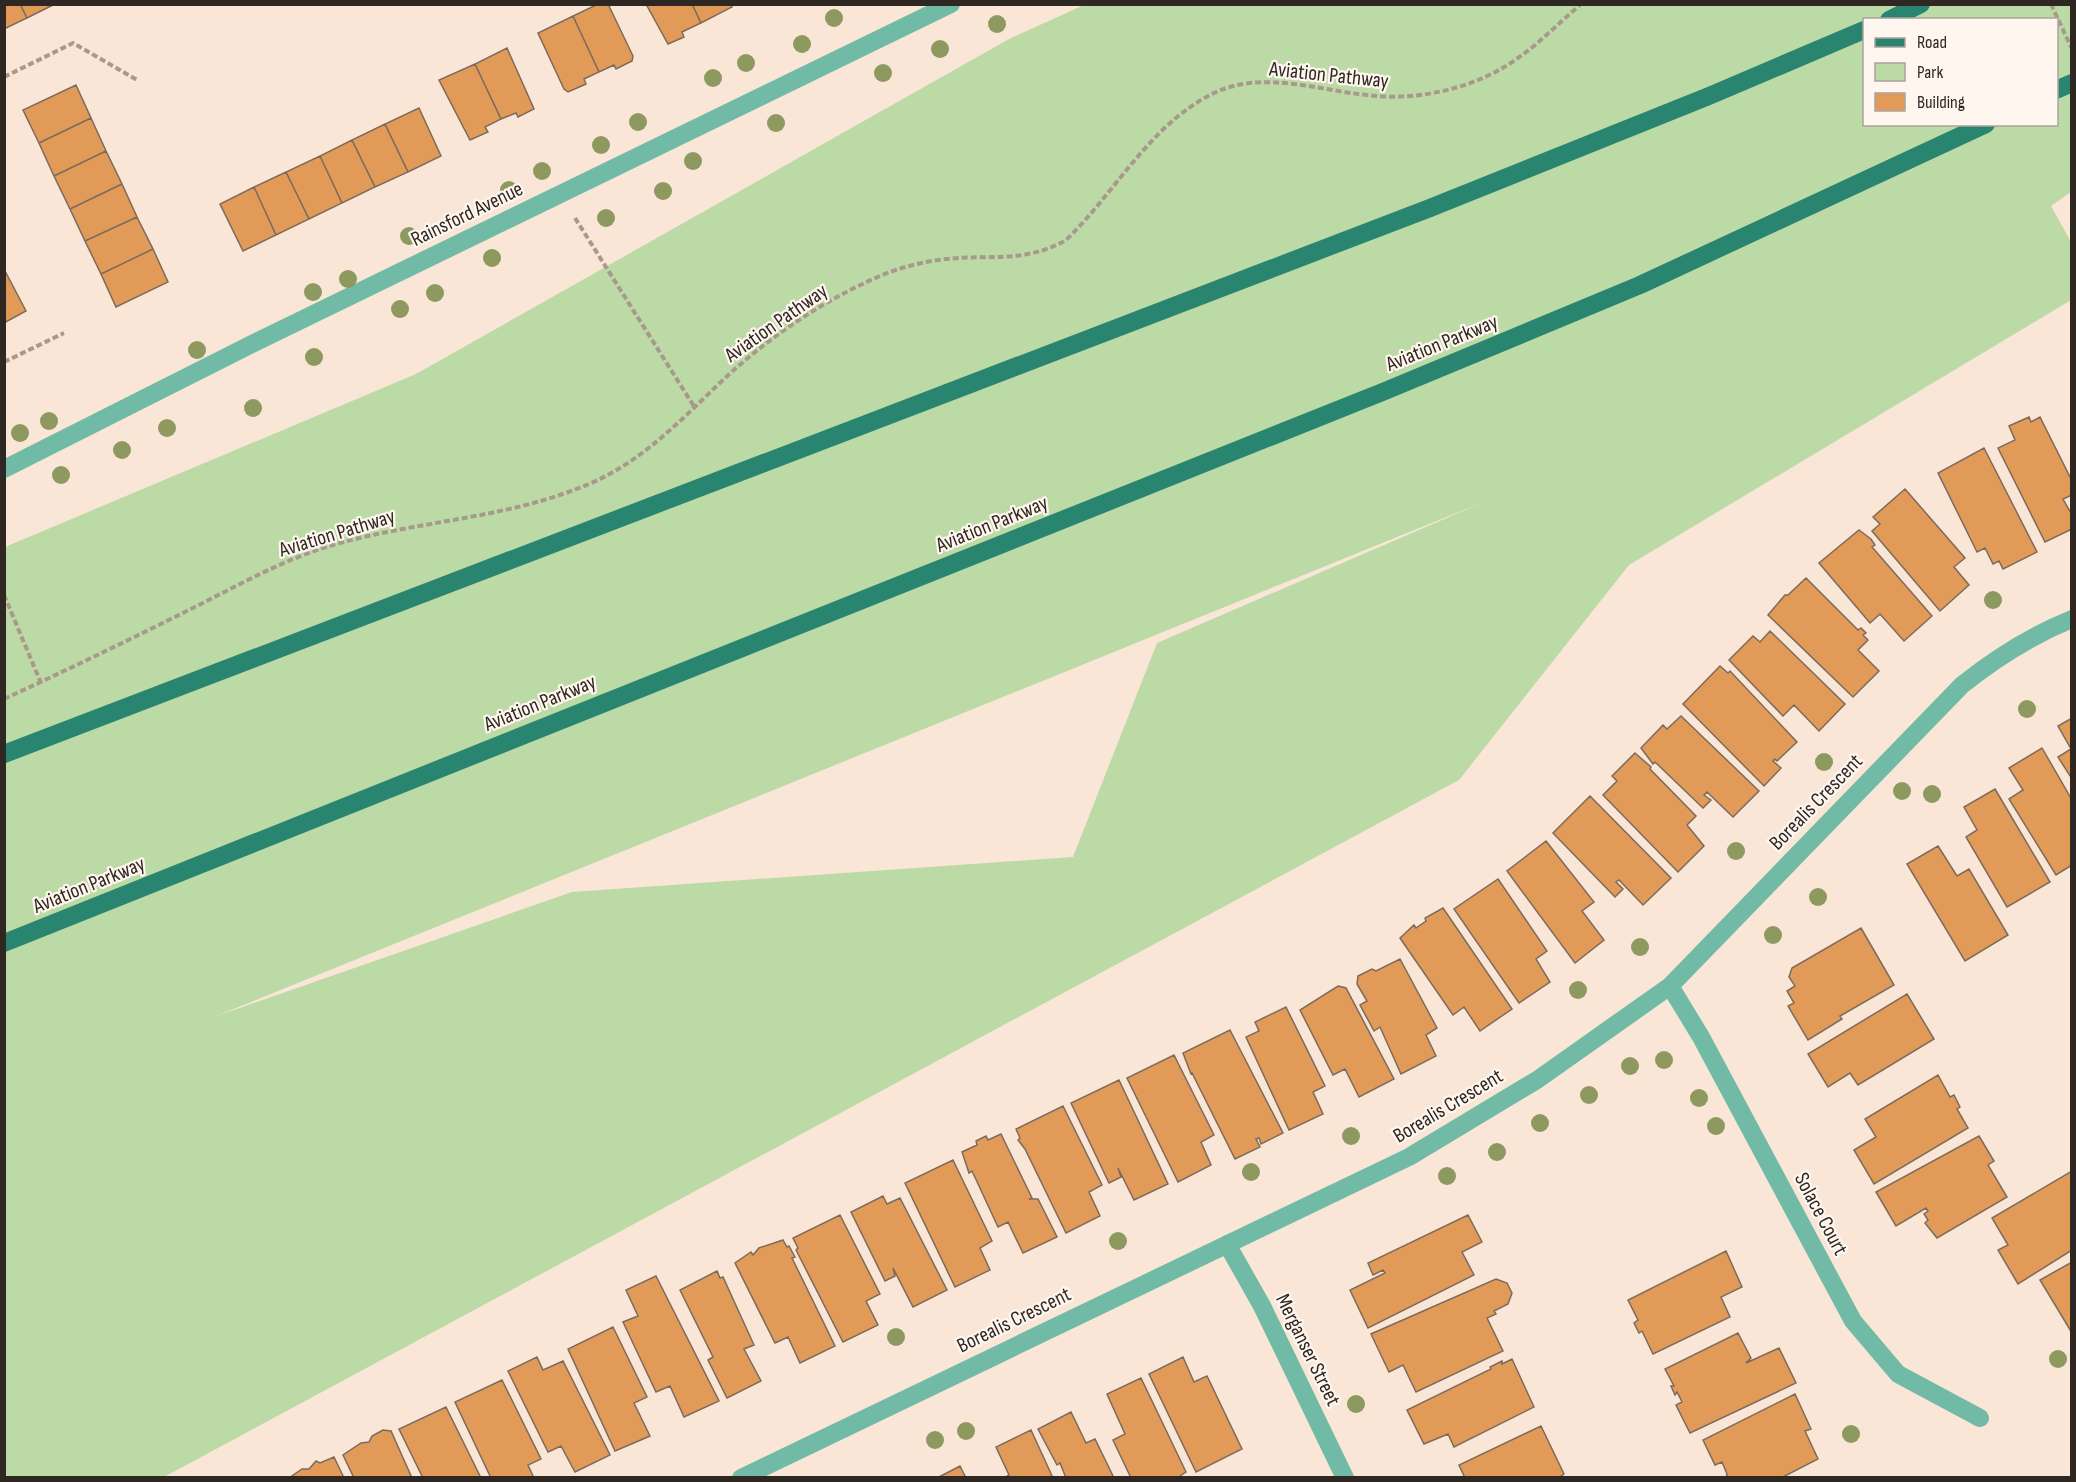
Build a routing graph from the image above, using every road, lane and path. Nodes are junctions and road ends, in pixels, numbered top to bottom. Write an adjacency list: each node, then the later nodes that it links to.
1 (951, 4): 15 (street, Rainsford Avenue)
2 (1921, 4): 5 (main road)
3 (2051, 4): 6 (path)
4 (1580, 5): 18 (path, Aviation Pathway)
5 (1893, 18)
6 (2058, 18)
7 (2058, 19): 9 (path)
8 (1863, 30): 24 (main road)
9 (2072, 49)
10 (4, 77): 11 (path)
11 (138, 80)
12 (2072, 83): 13 (main road)
13 (2058, 89)
14 (1982, 126): 25 (main road, Aviation Parkway)
15 (560, 194): 18 (path); 19 (street, Rainsford Avenue)
16 (64, 333): 17 (path)
17 (4, 362)
18 (695, 408): 22 (path, Aviation Pathway)
19 (4, 469)
20 (4, 595): 22 (path)
21 (2072, 619): 26 (street, Borealis Crescent)
22 (41, 683): 23 (path, Aviation Pathway)
23 (4, 699)
24 (4, 754)
25 (4, 943)
26 (1670, 986): 27 (street, Borealis Crescent); 28 (street, Solace Court)
27 (1227, 1244): 29 (street, Borealis Crescent); 30 (street, Merganser Street)
28 (1980, 1418)
29 (741, 1478)
30 (1345, 1478)

